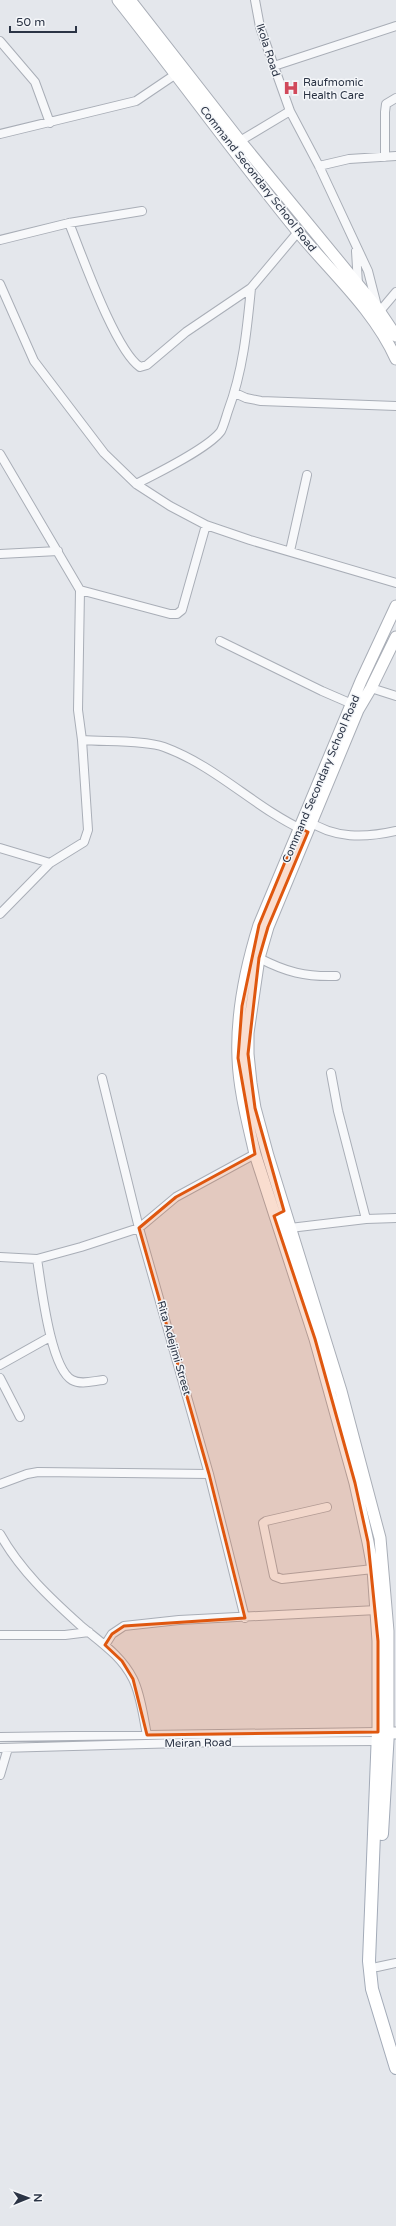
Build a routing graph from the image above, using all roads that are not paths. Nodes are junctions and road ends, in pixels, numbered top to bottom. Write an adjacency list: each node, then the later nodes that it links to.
1 (118, 0): 7 (main road, Command Secondary School Road)
2 (130, 0): 12 (main road, Command Secondary School Road)
3 (255, 0): 6 (street, Ikola Road)
4 (396, 26): 6 (street)
5 (0, 41): 10 (street)
6 (274, 66): 9 (street, Ikola Road)
7 (176, 74): 10 (street); 18 (main road, Command Secondary School Road)
8 (396, 98): 14 (street)
9 (290, 111): 12 (street); 15 (street, Ikola Road)
10 (50, 123): 11 (street)
11 (0, 134)
12 (240, 141): 23 (main road, Command Secondary School Road)
13 (396, 156): 14 (street)
14 (385, 157): 15 (street)
15 (318, 166): 20 (street, Ikola Road)
16 (142, 210): 17 (street)
17 (69, 223): 19 (street); 22 (street)
18 (298, 232): 22 (street); 23 (main road, Command Secondary School Road)
19 (0, 240)
20 (355, 244): 23 (street); 25 (street, Ikola Road)
21 (0, 284): 32 (street)
22 (251, 288): 28 (street)
23 (354, 288): 25 (main road, Command Secondary School Road); 27 (main road, Command Secondary School Road)
24 (396, 292): 25 (street)
25 (379, 310): 26 (main road, Command Secondary School Road)
26 (396, 336)
27 (396, 359)
28 (235, 393): 29 (street); 32 (street)
29 (396, 406)
30 (0, 454): 34 (street)
31 (308, 476): 35 (street)
32 (136, 484): 33 (street)
33 (206, 525): 35 (street); 38 (street)
34 (58, 551): 36 (street); 38 (street)
35 (290, 551): 37 (street)
36 (0, 554)
37 (396, 583)
38 (80, 590): 45 (street)
39 (396, 606): 44 (main road, Command Secondary School Road)
40 (396, 637): 42 (main road, Command Secondary School Road)
41 (220, 641): 44 (street)
42 (372, 688): 43 (street); 46 (main road, Command Secondary School Road)
43 (396, 696)
44 (352, 704): 46 (main road, Command Secondary School Road)
45 (82, 740): 46 (street); 49 (street)
46 (306, 825): 47 (street); 51 (main road, Command Secondary School Road)
47 (396, 831)
48 (0, 848): 49 (street)
49 (50, 863): 50 (street)
50 (0, 914)
51 (263, 926): 52 (main road, Command Secondary School Road); 52 (main road, Command Secondary School Road)
52 (254, 955): 53 (street); 56 (main road); 57 (main road)
53 (336, 976)
54 (331, 1073): 59 (street)
55 (102, 1078): 60 (street, Rita Adejimi Street)
56 (255, 1154): 57 (main road); 60 (street)
57 (279, 1213): 61 (main road); 73 (main road)
58 (396, 1218): 59 (street)
59 (366, 1219): 61 (street)
60 (140, 1228): 63 (street); 69 (street, Rita Adejimi Street)
61 (290, 1228): 82 (main road)
62 (0, 1257): 63 (street)
63 (37, 1259): 64 (street)
64 (50, 1337): 65 (street); 67 (street)
65 (0, 1364)
66 (0, 1378): 68 (street)
67 (103, 1380)
68 (20, 1417)
69 (209, 1474): 70 (street); 75 (street, Rita Adejimi Street)
70 (0, 1484)
71 (327, 1508): 73 (street)
72 (0, 1534): 76 (street)
73 (373, 1569): 74 (main road)
74 (376, 1610): 75 (street); 82 (main road)
75 (245, 1618): 78 (street)
76 (89, 1632): 77 (street); 78 (street)
77 (0, 1635)
78 (105, 1645): 79 (street)
79 (147, 1734): 80 (street, Meiran Road); 81 (street, Meiran Road)
80 (0, 1737)
81 (316, 1737): 82 (street, Meiran Road); 83 (street, Meiran Road)
82 (387, 1737): 86 (main road); 88 (main road)
83 (4, 1748): 84 (street)
84 (0, 1775)
85 (396, 1963): 86 (street)
86 (377, 1967): 87 (main road)
87 (396, 2042)
88 (396, 2068)

